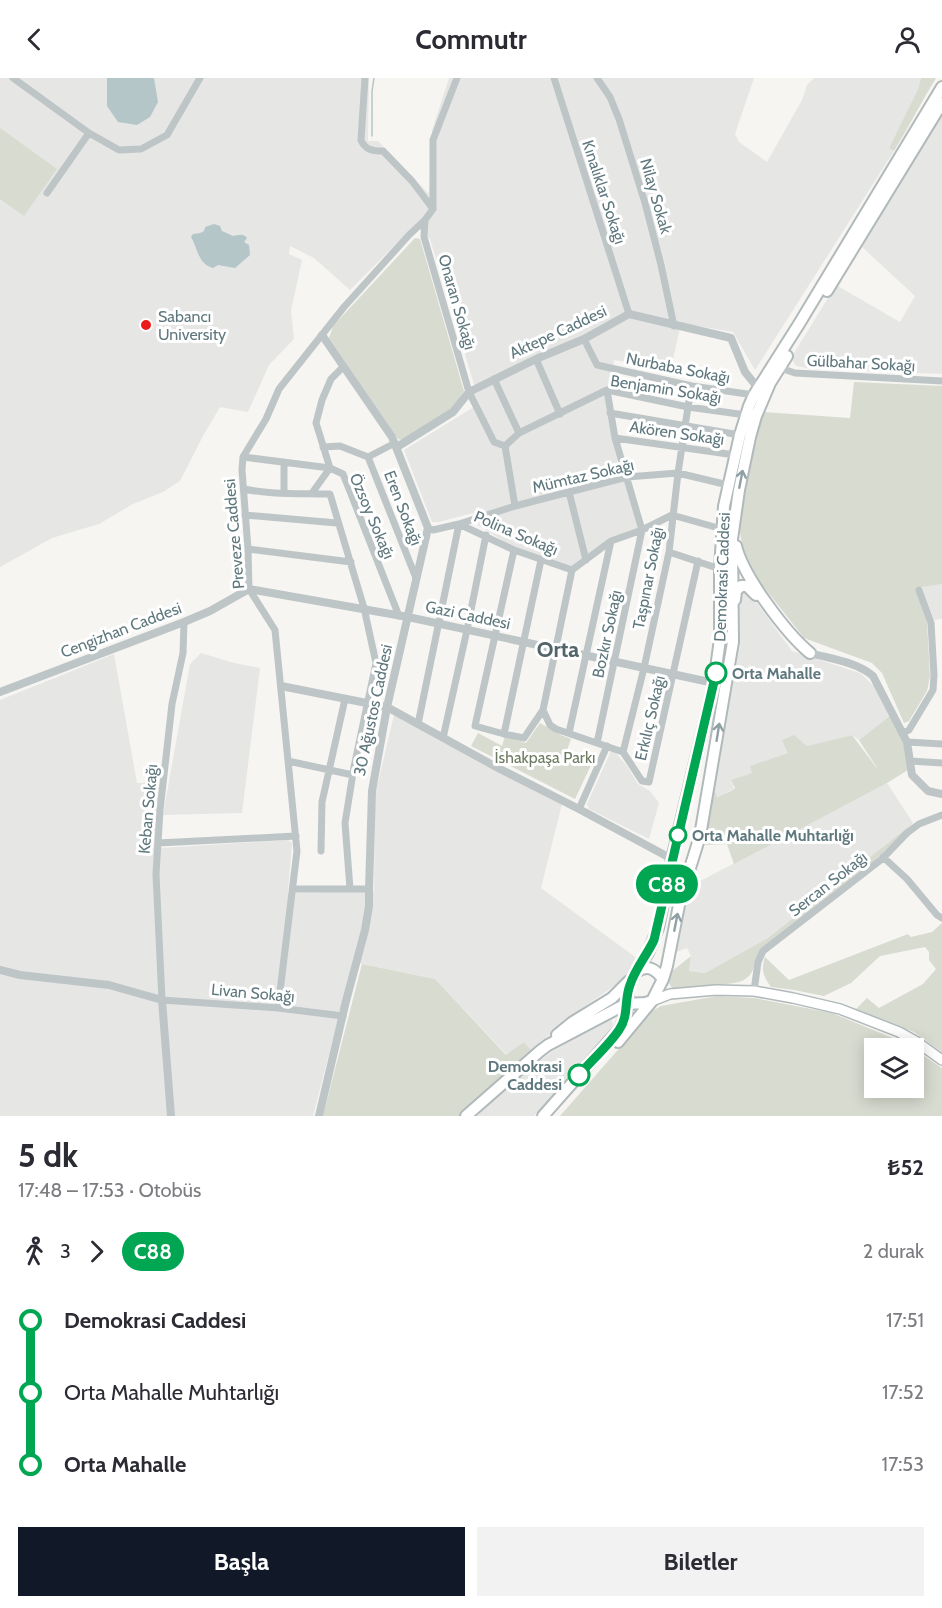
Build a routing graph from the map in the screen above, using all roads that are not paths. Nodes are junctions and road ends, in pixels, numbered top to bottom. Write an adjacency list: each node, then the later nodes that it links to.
1 (13, 78): 9 (street)
2 (200, 78): 9 (street)
3 (364, 78): 11 (street)
4 (457, 78): 11 (street)
5 (554, 78): 13 (street, Kınalıklar Sokağı)
6 (597, 78): 14 (street, Nilay Sokak)
7 (942, 87): 19 (main road, Demokrasi Caddesi)
8 (942, 103): 19 (main road, Demokrasi Caddesi)
9 (89, 133): 10 (street)
10 (47, 193)
11 (433, 209): 12 (street, Preveze Caddesi)
12 (425, 220): 15 (street, Preveze Caddesi); 24 (street, Onaran Sokağı)
13 (629, 314): 14 (street, Aktepe Caddesi); 16 (street, Aktepe Caddesi)
14 (674, 326): 25 (street, Aktepe Caddesi)
15 (322, 335): 18 (street); 39 (street, Preveze Caddesi)
16 (584, 339): 17 (street, Aktepe Caddesi); 22 (street, Nurbaba Sokağı)
17 (536, 360): 20 (street, Aktepe Caddesi); 28 (street)
18 (343, 367): 34 (street); 36 (street, Özsoy Sokağı)
19 (775, 369): 21 (street, Gülbahar Sokağı); 25 (main road, Demokrasi Caddesi); 56 (main road, Demokrasi Caddesi, one-way to 19)
20 (494, 379): 24 (street, Aktepe Caddesi); 31 (street)
21 (942, 381)
22 (692, 386): 25 (street, Nurbaba Sokağı); 26 (street, Taşpınar Sokağı)
23 (607, 390): 26 (street, Benjamin Sokağı); 27 (street); 28 (street, Benjamin Sokağı)
24 (469, 392): 34 (street, Aktepe Caddesi); 35 (street, Onaran Sokağı)
25 (756, 392): 29 (main road, Demokrasi Caddesi)
26 (688, 407): 29 (street, Benjamin Sokağı); 30 (street, Taşpınar Sokağı)
27 (610, 413): 30 (street); 33 (street)
28 (560, 414): 31 (street, Benjamin Sokağı)
29 (746, 415): 32 (main road, Demokrasi Caddesi)
30 (685, 425): 32 (street); 37 (street, Taşpınar Sokağı)
31 (519, 433): 35 (street, Benjamin Sokağı)
32 (740, 435): 38 (main road, Demokrasi Caddesi)
33 (615, 438): 37 (street, Akören Sokağı); 44 (street)
34 (396, 445): 40 (street); 55 (street)
35 (505, 446): 50 (street)
36 (323, 447): 40 (street, Eren Sokağı); 42 (street, Özsoy Sokağı)
37 (682, 447): 38 (street, Akören Sokağı); 43 (street, Taşpınar Sokağı)
38 (735, 455): 45 (main road, Demokrasi Caddesi)
39 (243, 457): 41 (street); 46 (street, Preveze Caddesi)
40 (369, 457): 70 (street, Eren Sokağı)
41 (284, 462): 42 (street); 47 (street)
42 (330, 468): 49 (street); 77 (street, Özsoy Sokağı)
43 (678, 473): 44 (street, Mümtaz Sokağı); 45 (street, Mümtaz Sokağı); 52 (street, Taşpınar Sokağı)
44 (627, 477): 48 (street, Mümtaz Sokağı); 57 (street)
45 (728, 485): 56 (main road, Demokrasi Caddesi)
46 (244, 489): 47 (street); 51 (street, Preveze Caddesi)
47 (284, 492): 49 (street)
48 (569, 492): 50 (street, Mümtaz Sokağı); 64 (street)
49 (312, 493): 53 (street)
50 (515, 506): 54 (street, Mümtaz Sokağı)
51 (245, 515): 53 (street); 60 (street, Preveze Caddesi)
52 (672, 515): 56 (street); 57 (street, Polina Sokağı); 62 (street, Taşpınar Sokağı)
53 (338, 523): 66 (street)
54 (459, 524): 55 (street, Polina Sokağı); 58 (street, Polina Sokağı); 80 (street)
55 (428, 528): 70 (street, 30 Ağustos Caddesi)
56 (727, 529): 67 (main road, Demokrasi Caddesi); 69 (main road, Demokrasi Caddesi); 71 (main road)
57 (642, 530): 59 (street, Polina Sokağı); 89 (street, Bozkır Sokağı)
58 (486, 535): 61 (street, Polina Sokağı); 81 (street)
59 (611, 541): 64 (street, Polina Sokağı); 88 (street)
60 (248, 549): 66 (street); 72 (street, Preveze Caddesi)
61 (514, 550): 63 (street, Polina Sokağı); 82 (street)
62 (669, 552): 65 (street); 90 (street, Taşpınar Sokağı)
63 (541, 560): 68 (street, Polina Sokağı); 83 (street)
64 (586, 560): 68 (street, Polina Sokağı)
65 (698, 561): 67 (street); 92 (street, Erkılıç Sokağı)
66 (351, 562): 75 (street)
67 (720, 569): 73 (main road, Demokrasi Caddesi)
68 (572, 570): 86 (street)
69 (732, 578): 71 (main road); 73 (main road); 76 (main road, Demokrasi Caddesi)
70 (417, 580): 78 (street, 30 Ağustos Caddesi)
71 (755, 585): 87 (main road)
72 (249, 589): 75 (street, Gazi Caddesi); 79 (street, Cengizhan Caddesi); 94 (street, Preveze Caddesi)
73 (720, 590): 93 (main road, Demokrasi Caddesi)
74 (920, 590): 85 (street)
75 (364, 608): 77 (street, Gazi Caddesi); 97 (street)
76 (732, 615): 87 (main road); 91 (main road, Demokrasi Caddesi)
77 (399, 616): 78 (street, Gazi Caddesi)
78 (408, 617): 80 (street, Gazi Caddesi); 98 (street, 30 Ağustos Caddesi)
79 (183, 622): 95 (street, Cengizhan Caddesi); 119 (street, Keban Sokağı)
80 (439, 624): 81 (street, Gazi Caddesi); 100 (street)
81 (467, 630): 82 (street, Gazi Caddesi); 104 (street)
82 (495, 636): 83 (street, Gazi Caddesi); 102 (street)
83 (524, 642): 86 (street, Gazi Caddesi); 102 (street)
84 (942, 645): 85 (street)
85 (933, 647): 101 (street)
86 (556, 649): 88 (street, Gazi Caddesi); 99 (street)
87 (810, 652): 101 (street)
88 (586, 655): 89 (street, Gazi Caddesi); 103 (street)
89 (615, 662): 90 (street, Gazi Caddesi); 106 (street, Bozkır Sokağı)
90 (644, 668): 92 (street, Gazi Caddesi); 109 (street, Taşpınar Sokağı)
91 (728, 670): 93 (main road); 126 (main road, Demokrasi Caddesi, one-way to 91)
92 (673, 674): 93 (street, Gazi Caddesi); 109 (street, Erkılıç Sokağı)
93 (714, 683): 122 (main road, Demokrasi Caddesi)
94 (281, 686): 96 (street); 110 (street, Preveze Caddesi)
95 (0, 692)
96 (345, 699): 97 (street); 113 (street)
97 (368, 704): 98 (street); 114 (street)
98 (387, 708): 100 (street); 125 (street, 30 Ağustos Caddesi)
99 (543, 710): 102 (street); 103 (street, Erkılıç Sokağı)
100 (418, 724): 104 (street)
101 (902, 733): 105 (street)
102 (504, 734)
103 (569, 734): 106 (street, Erkılıç Sokağı)
104 (443, 738): 116 (street)
105 (907, 742): 107 (street); 111 (street)
106 (597, 743): 108 (street, Erkılıç Sokağı)
107 (942, 744)
108 (607, 746): 109 (street, Erkılıç Sokağı); 116 (street)
109 (623, 752)
110 (288, 761): 113 (street); 118 (street, Preveze Caddesi)
111 (909, 761): 112 (street); 115 (street)
112 (942, 763)
113 (329, 770): 114 (street); 120 (street)
114 (353, 775): 124 (street)
115 (942, 795)
116 (579, 809): 122 (street)
117 (942, 815): 121 (street, Sercan Sokağı)
118 (296, 836): 119 (street); 123 (street, Preveze Caddesi)
119 (158, 843): 133 (street, Keban Sokağı)
120 (321, 850)
121 (883, 857): 127 (street); 131 (street, Sercan Sokağı)
122 (672, 859): 126 (main road); 130 (main road, Demokrasi Caddesi)
123 (293, 889): 124 (street); 137 (street, Preveze Caddesi)
124 (350, 889): 125 (street)
125 (369, 889): 138 (street, 30 Ağustos Caddesi)
126 (680, 900): 129 (main road, Demokrasi Caddesi, one-way to 126)
127 (942, 918)
128 (0, 970): 133 (street)
129 (663, 979): 130 (main road); 132 (main road); 134 (main road, Demokrasi Caddesi)
130 (632, 980): 135 (main road); 136 (main road, Demokrasi Caddesi); 141 (main road)
131 (754, 991): 132 (main road); 142 (main road)
132 (670, 994): 134 (main road)
133 (162, 1000): 137 (street, Livan Sokağı); 143 (street)
134 (652, 1001): 135 (main road); 147 (main road, Demokrasi Caddesi)
135 (638, 1003): 136 (main road)
136 (626, 1004): 139 (main road); 140 (main road, Demokrasi Caddesi)
137 (278, 1008): 138 (street, Livan Sokağı)
138 (343, 1016): 144 (street, 30 Ağustos Caddesi)
139 (602, 1017): 140 (main road); 141 (main road)
140 (614, 1036): 146 (main road, Demokrasi Caddesi)
141 (540, 1051): 145 (main road)
142 (942, 1060)
143 (171, 1116)
144 (319, 1116)
145 (466, 1116)
146 (543, 1116)
147 (552, 1116)

